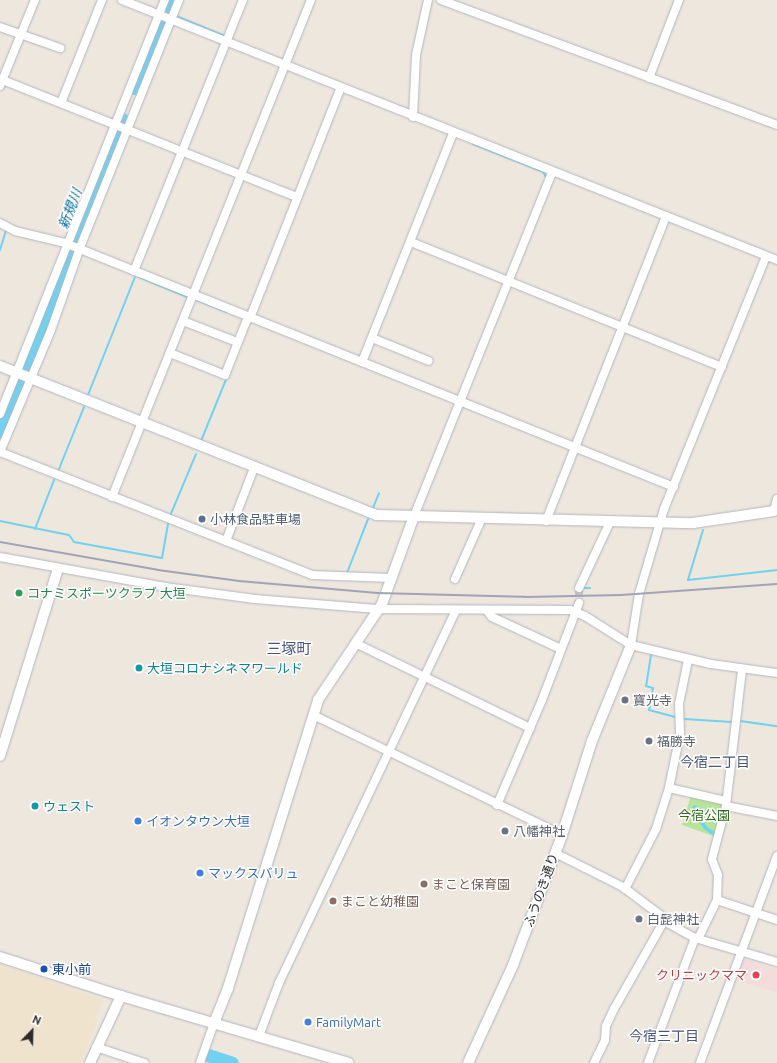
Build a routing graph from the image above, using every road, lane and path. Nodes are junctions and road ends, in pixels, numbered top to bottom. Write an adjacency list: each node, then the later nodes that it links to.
1 (34, 0): 14 (street)
2 (102, 0): 21 (street)
3 (122, 0): 11 (street)
4 (165, 0): 11 (street)
5 (179, 0): 12 (street)
6 (243, 0): 15 (street)
7 (311, 0): 17 (street)
8 (428, 0): 22 (street)
9 (441, 0): 18 (street)
10 (679, 0): 18 (street)
11 (159, 15): 12 (street); 23 (street)
12 (172, 17): 15 (street); 25 (street)
13 (0, 27): 14 (street)
14 (20, 34): 16 (street); 19 (street)
15 (226, 41): 17 (street); 27 (street)
16 (60, 48)
17 (285, 65): 20 (street); 29 (street)
18 (649, 78): 24 (street)
19 (1, 82): 21 (street)
20 (341, 87): 22 (street); 30 (street)
21 (60, 103): 23 (street)
22 (413, 117): 26 (street)
23 (115, 125): 25 (street); 34 (street)
24 (777, 125)
25 (126, 129): 27 (street); 35 (street)
26 (453, 133): 28 (street); 33 (street)
27 (182, 151): 29 (street); 38 (street)
28 (552, 172): 31 (street); 39 (street)
29 (242, 175): 30 (street); 40 (street)
30 (297, 198): 41 (street)
31 (666, 217): 36 (street); 43 (street)
32 (0, 223): 34 (street)
33 (411, 242): 39 (street); 44 (street)
34 (68, 245): 35 (street); 51 (street)
35 (79, 250): 38 (street); 51 (street)
36 (766, 257): 37 (street); 50 (street)
37 (777, 260)
38 (134, 271): 40 (street)
39 (509, 282): 43 (street); 52 (street)
40 (194, 295): 41 (street); 42 (street)
41 (249, 317): 45 (street); 48 (street)
42 (183, 321): 45 (street); 46 (street)
43 (623, 327): 50 (street); 55 (street)
44 (372, 338): 47 (street); 48 (street)
45 (237, 342): 46 (street)
46 (170, 353): 54 (street)
47 (429, 361)
48 (362, 362): 52 (street)
49 (0, 366): 51 (street)
50 (722, 367): 58 (street)
51 (23, 375): 53 (street); 54 (street); 56 (street)
52 (461, 402): 55 (street); 62 (street)
53 (0, 414)
54 (142, 423): 57 (street); 59 (street)
55 (575, 446): 58 (street); 64 (street)
56 (0, 452): 59 (street)
57 (254, 468): 62 (street); 67 (street)
58 (674, 487): 66 (street)
59 (112, 497): 67 (street)
60 (777, 499): 61 (street)
61 (775, 510): 66 (street)
62 (414, 516): 63 (street); 70 (street)
63 (482, 518): 64 (street); 71 (street)
64 (546, 521): 65 (street)
65 (610, 522): 66 (street); 72 (street)
66 (660, 524): 79 (street)
67 (226, 541): 70 (street)
68 (0, 557): 69 (street)
69 (58, 569): 74 (street); 88 (street)
70 (391, 578): 74 (street)
71 (455, 579)
72 (579, 588)
73 (579, 603): 77 (street)
74 (377, 609): 75 (street); 78 (street)
75 (456, 610): 76 (street); 84 (street)
76 (487, 611): 77 (street); 80 (street)
77 (575, 612): 79 (street); 80 (street)
78 (355, 643): 84 (street); 85 (street)
79 (631, 645): 81 (street); 93 (street, ふうのき通り)
80 (560, 649): 86 (street)
81 (688, 660): 82 (street); 89 (street)
82 (742, 669): 83 (street); 90 (street)
83 (777, 673)
84 (426, 677): 86 (street); 87 (street)
85 (313, 715): 87 (street); 107 (street)
86 (530, 728): 91 (street)
87 (388, 752): 91 (street); 108 (street)
88 (0, 756)
89 (669, 788): 90 (street); 97 (street)
90 (726, 803): 92 (street); 98 (street)
91 (497, 804): 93 (street)
92 (777, 816)
93 (562, 835): 94 (street, ふうのき通り)
94 (555, 853): 97 (street); 114 (street, ふうのき通り)
95 (777, 856): 96 (street)
96 (774, 879): 99 (street)
97 (624, 888): 101 (street)
98 (717, 900): 99 (street); 102 (street)
99 (756, 913): 100 (street); 103 (street)
100 (777, 920)
101 (664, 921): 102 (street); 115 (street)
102 (697, 938): 103 (street); 116 (street)
103 (742, 951): 105 (street); 117 (street)
104 (0, 957): 106 (street)
105 (777, 962)
106 (121, 996): 107 (street); 109 (street)
107 (214, 1023): 108 (street); 113 (street)
108 (259, 1036): 110 (street)
109 (96, 1047): 111 (street); 112 (street)
110 (342, 1062)
111 (90, 1063)
112 (144, 1063)
113 (200, 1063)
114 (468, 1063)
115 (594, 1063)
116 (648, 1063)
117 (700, 1063)

